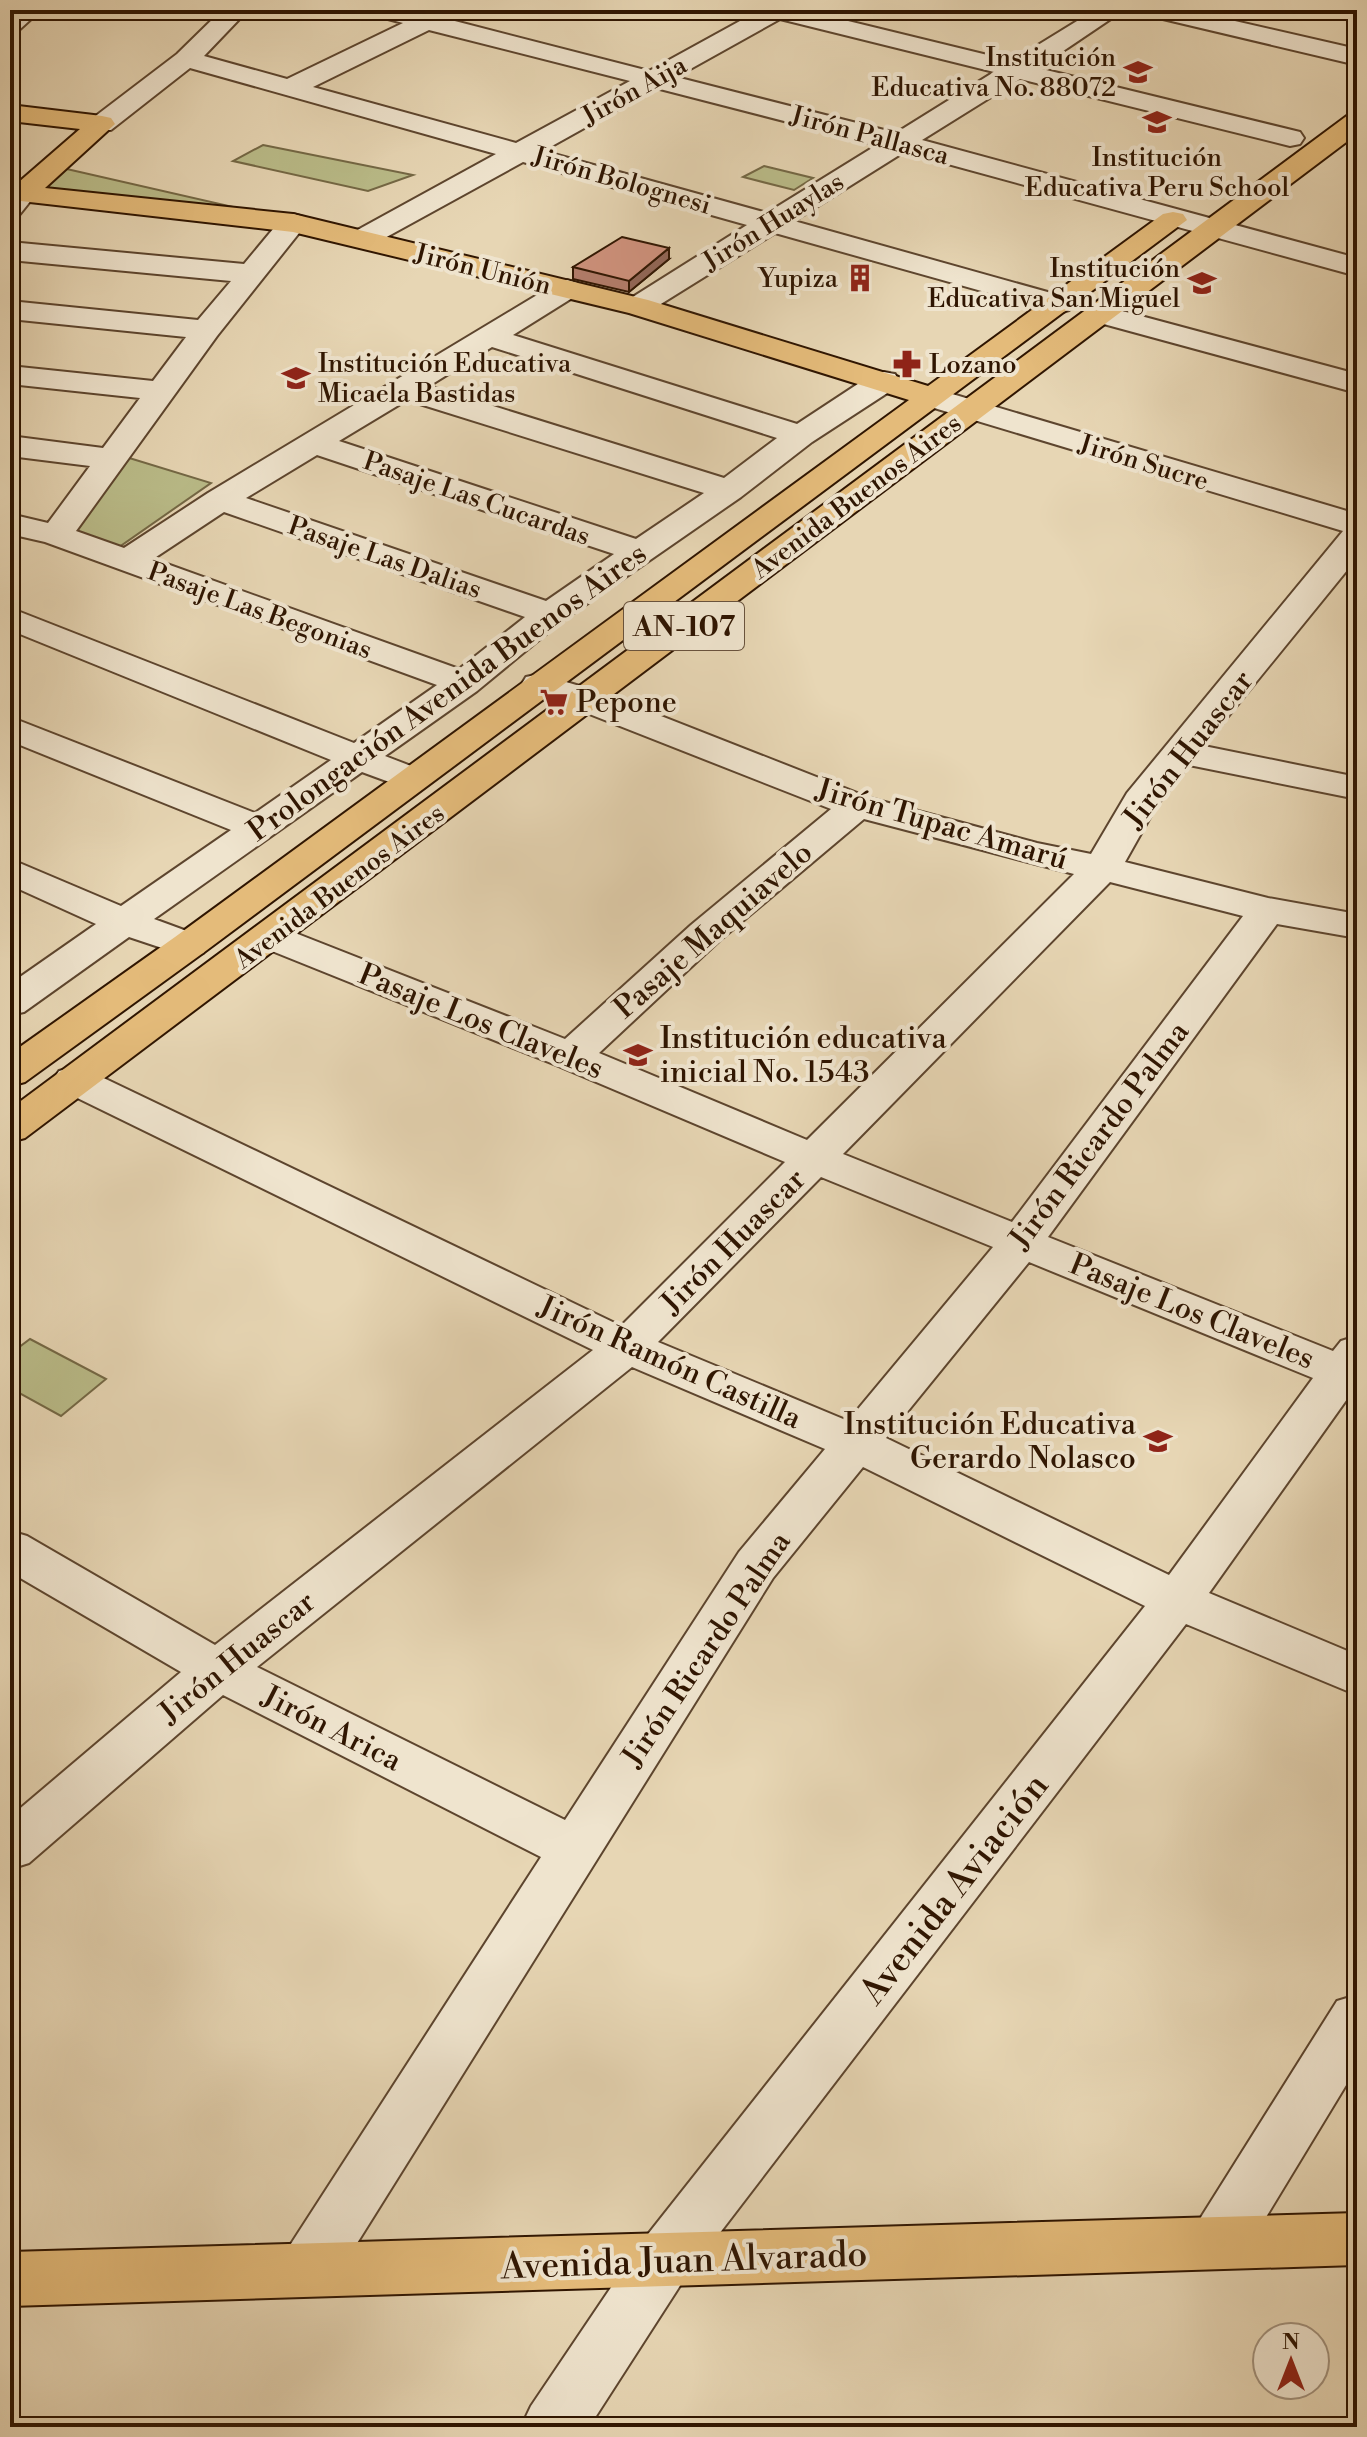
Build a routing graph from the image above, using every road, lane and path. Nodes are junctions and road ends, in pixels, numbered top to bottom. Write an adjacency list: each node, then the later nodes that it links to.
1 (29, 10): 8 (street)
2 (236, 10): 10 (street)
3 (382, 10): 7 (street, Jirón Pallasca)
4 (776, 10): 11 (street); 12 (street, Jirón Aija)
5 (1112, 10): 11 (street, Jirón Huaylas)
6 (1155, 10): 9 (street)
7 (439, 15): 12 (street, Jirón Pallasca); 13 (street)
8 (10, 25)
9 (1357, 57)
10 (186, 59): 13 (street, Jirón Bolognesi); 17 (street)
11 (1015, 70): 18 (street); 19 (street, Jirón Huaylas)
12 (654, 79): 19 (street, Jirón Pallasca); 20 (street, Jirón Aija)
13 (292, 87): 20 (street, Jirón Bolognesi)
14 (1357, 89): 18 (main road, Avenida Buenos Aires / AN-107)
15 (10, 113): 17 (main road)
16 (1357, 121): 25 (main road, Avenida Buenos Aires / AN-107)
17 (102, 124): 21 (main road)
18 (1290, 138): 22 (main road, Avenida Buenos Aires / AN-107)
19 (898, 142): 22 (street, Jirón Pallasca); 23 (street, Jirón Huaylas)
20 (524, 152): 23 (street, Jirón Bolognesi); 26 (street, Jirón Aija)
21 (16, 201): 24 (main road, Jirón Unión)
22 (1176, 218): 25 (street, Jirón Pallasca); 31 (main road, Avenida Buenos Aires / AN-107)
23 (772, 222): 31 (street, Jirón Bolognesi); 32 (street, Jirón Huaylas)
24 (293, 223): 26 (main road, Jirón Unión); 29 (street)
25 (1209, 229): 28 (street, Jirón Pallasca); 34 (main road, Avenida Buenos Aires / AN-107)
26 (362, 239): 30 (main road, Jirón Unión)
27 (10, 251): 29 (street)
28 (1357, 267)
29 (252, 274): 35 (street)
30 (567, 289): 32 (main road, Jirón Unión); 36 (street)
31 (1059, 304): 42 (main road, Avenida Buenos Aires / AN-107)
32 (638, 306): 38 (main road, Jirón Unión)
33 (10, 310): 35 (street)
34 (1100, 314): 39 (street); 43 (main road, Avenida Buenos Aires / AN-107)
35 (206, 330): 41 (street)
36 (490, 337): 40 (street); 44 (street)
37 (10, 375): 41 (street)
38 (884, 381): 42 (main road, Jirón Unión); 44 (street, Prolongación Avenida Buenos Aires)
39 (1357, 384)
40 (402, 388): 45 (street); 48 (street)
41 (164, 391): 47 (street)
42 (932, 397): 43 (street, Jirón Sucre); 59 (main road, Avenida Buenos Aires / AN-107)
43 (969, 410): 51 (street, Jirón Sucre); 60 (main road, Avenida Buenos Aires / AN-107)
44 (801, 435): 48 (street, Prolongación Avenida Buenos Aires)
45 (313, 443): 49 (street); 54 (street, Pasaje Las Cucardas)
46 (10, 446): 47 (street)
47 (114, 459): 52 (street)
48 (729, 490): 54 (street, Prolongación Avenida Buenos Aires)
49 (220, 500): 55 (street); 56 (street, Pasaje Las Dalias)
50 (10, 524): 52 (street, Pasaje Las Begonias)
51 (1357, 525)
52 (56, 535): 55 (street, Pasaje Las Begonias)
53 (1357, 536): 62 (street, Jirón Huascar)
54 (640, 552): 56 (street, Prolongación Avenida Buenos Aires)
55 (127, 561): 58 (street, Pasaje Las Begonias)
56 (550, 614): 58 (street, Prolongación Avenida Buenos Aires)
57 (10, 618): 63 (street)
58 (464, 683): 63 (street, Prolongación Avenida Buenos Aires)
59 (539, 685): 60 (street, Jirón Tupac Amarú); 64 (main road, Avenida Buenos Aires / AN-107)
60 (587, 700): 66 (street, Jirón Tupac Amarú); 73 (main road, Avenida Buenos Aires / AN-107)
61 (10, 728): 67 (street)
62 (1180, 752): 65 (street); 68 (street, Jirón Huascar)
63 (355, 757): 64 (street); 67 (street, Prolongación Avenida Buenos Aires)
64 (411, 779): 74 (main road, Avenida Buenos Aires / AN-107)
65 (1357, 788)
66 (857, 806): 68 (street, Jirón Tupac Amarú); 76 (street, Pasaje Maquiavelo)
67 (259, 828): 71 (street, Prolongación Avenida Buenos Aires)
68 (1102, 868): 70 (street, Jirón Tupac Amarú); 80 (street, Jirón Huascar)
69 (10, 871): 71 (street)
70 (1267, 910): 72 (street, Jirón Tupac Amarú); 81 (street, Jirón Ricardo Palma)
71 (124, 922): 74 (street); 75 (street, Prolongación Avenida Buenos Aires)
72 (1357, 926)
73 (271, 937): 76 (street, Pasaje Los Claveles); 78 (main road, Avenida Buenos Aires / AN-107)
74 (189, 945): 77 (main road, Avenida Buenos Aires / AN-107)
75 (10, 1003)
76 (571, 1056): 80 (street, Pasaje Los Claveles)
77 (10, 1073)
78 (74, 1080): 79 (main road, Avenida Buenos Aires / AN-107); 82 (street, Jirón Ramón Castilla)
79 (10, 1129)
80 (815, 1159): 81 (street, Pasaje Los Claveles); 82 (street, Jirón Huascar)
81 (1021, 1242): 83 (street, Pasaje Los Claveles); 84 (street, Jirón Ricardo Palma)
82 (627, 1347): 84 (street, Jirón Ramón Castilla); 87 (street, Jirón Huascar)
83 (1352, 1368): 86 (street, Avenida Aviación)
84 (855, 1443): 86 (street, Jirón Ramón Castilla); 90 (street, Jirón Ricardo Palma)
85 (10, 1549): 87 (street, Jirón Arica)
86 (1177, 1600): 88 (street, Jirón Ramón Castilla); 94 (street, Avenida Aviación)
87 (218, 1670): 89 (street, Jirón Huascar); 90 (street, Jirón Arica)
88 (1357, 1676)
89 (10, 1848)
90 (575, 1850): 95 (street, Jirón Ricardo Palma)
91 (1357, 2018): 93 (street)
92 (1357, 2239): 93 (main road, Avenida Juan Alvarado)
93 (1219, 2241): 94 (main road, Avenida Juan Alvarado)
94 (662, 2262): 95 (main road, Avenida Juan Alvarado); 97 (street, Avenida Aviación)
95 (308, 2269): 96 (main road, Avenida Juan Alvarado)
96 (10, 2279)
97 (553, 2427)

